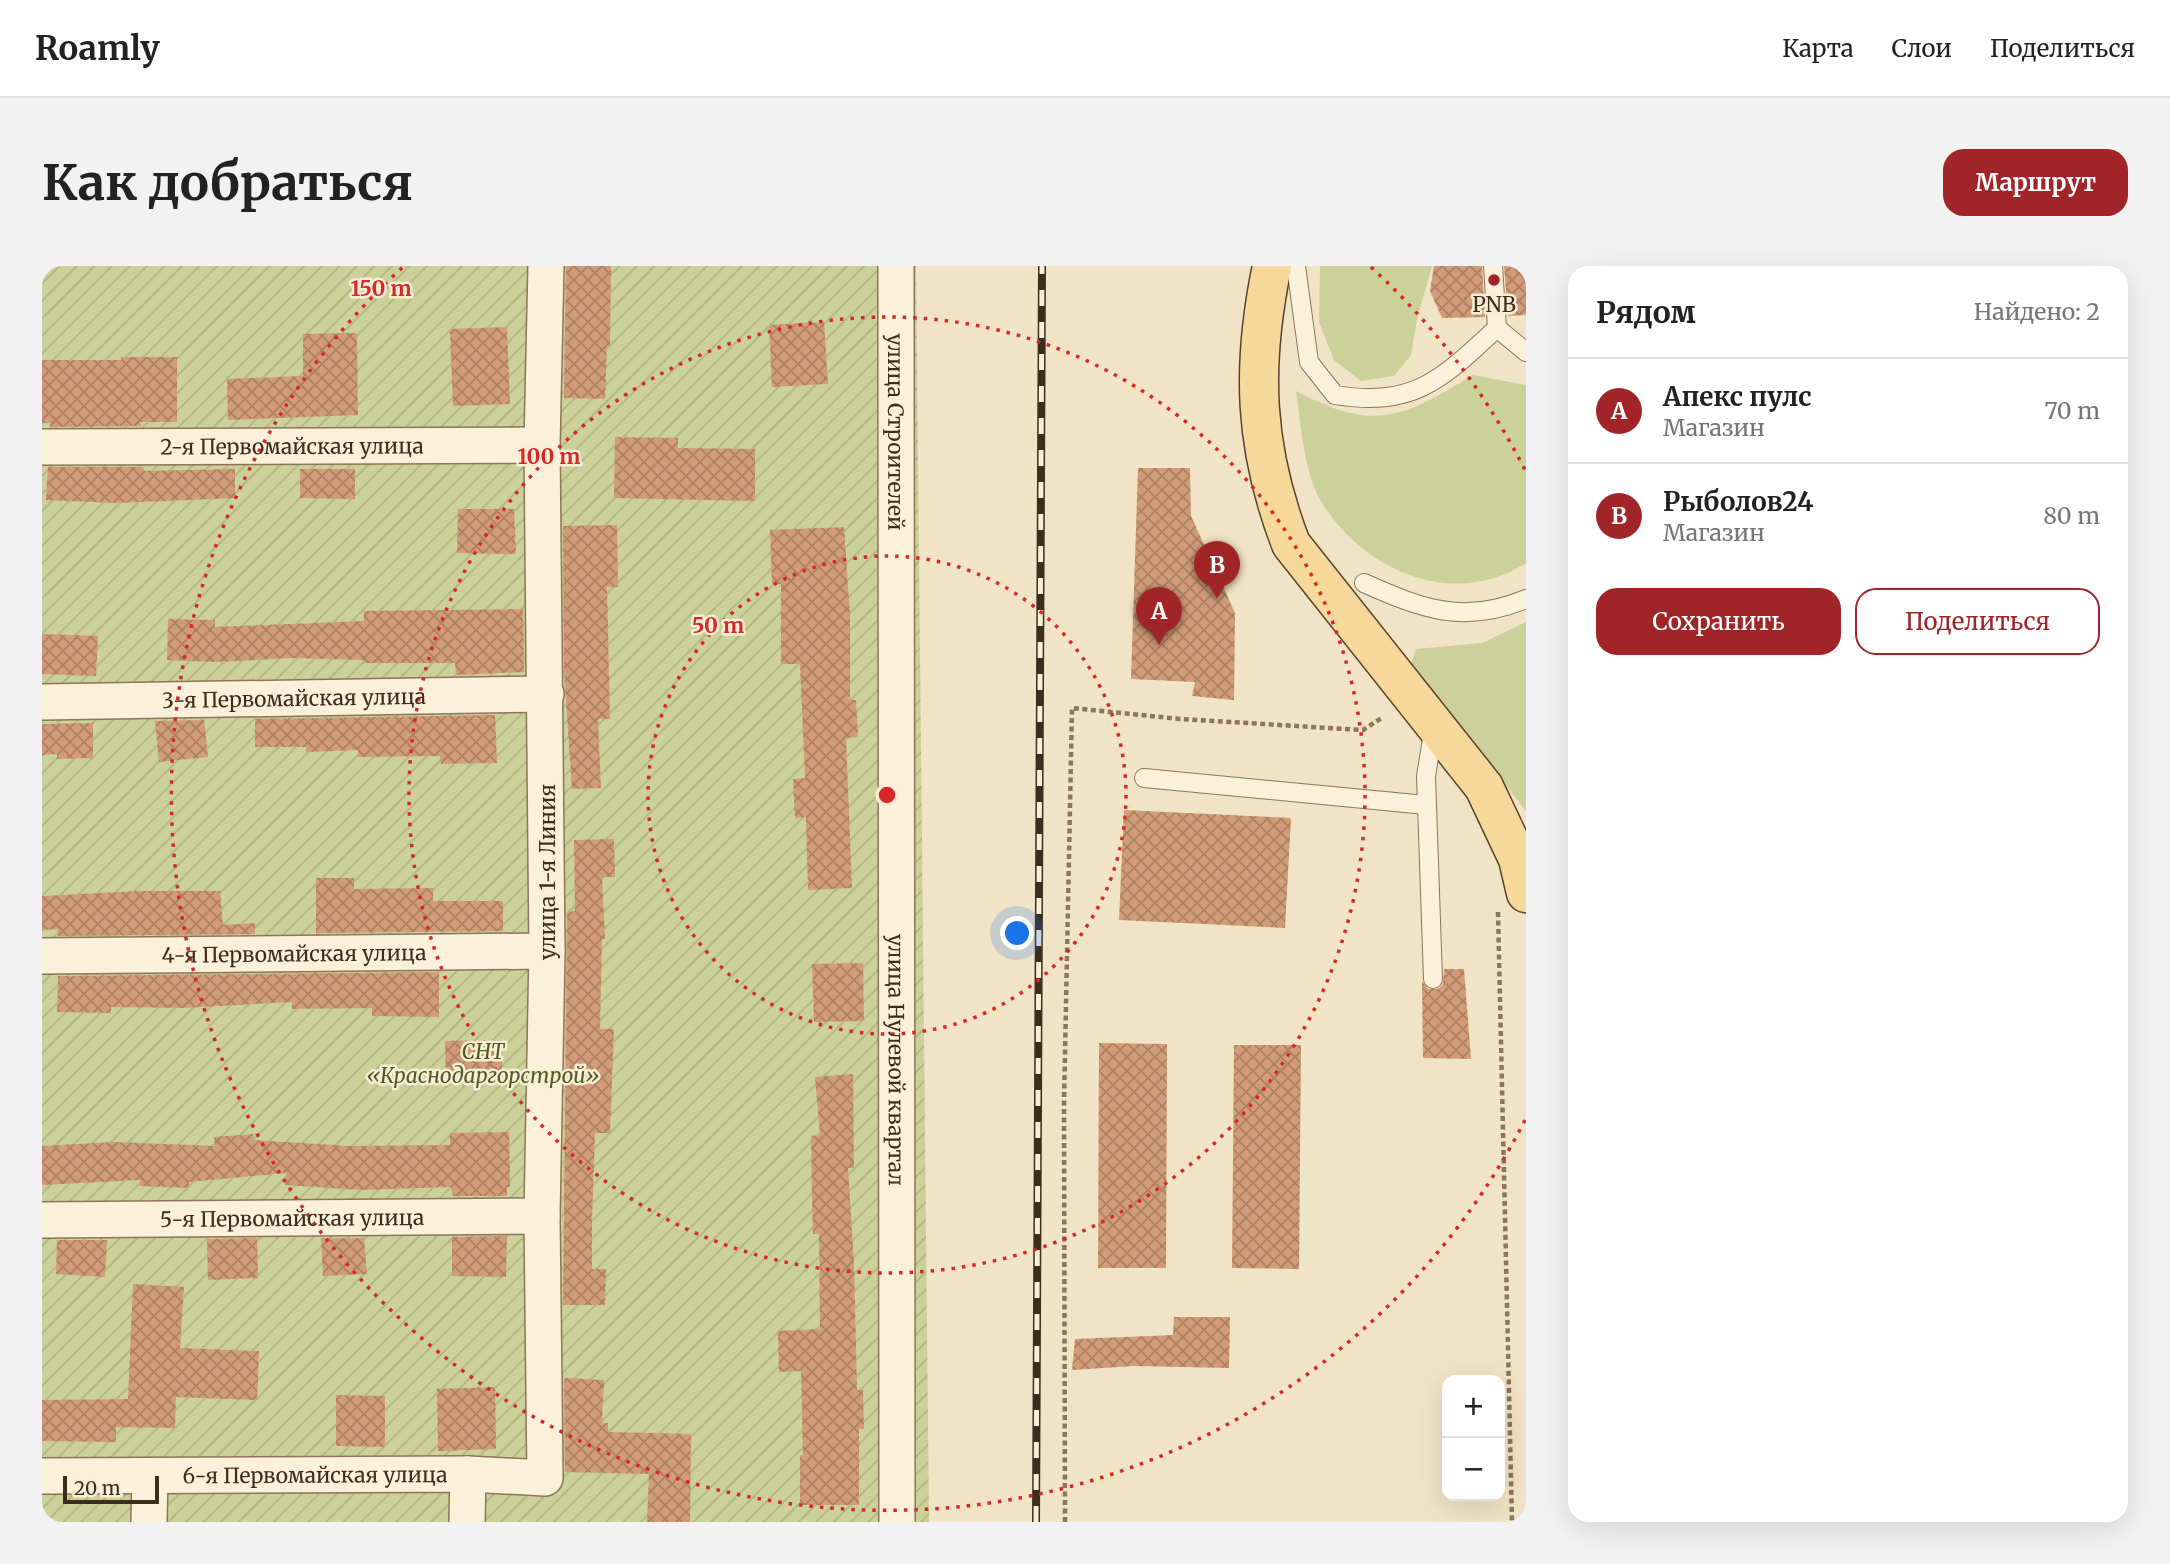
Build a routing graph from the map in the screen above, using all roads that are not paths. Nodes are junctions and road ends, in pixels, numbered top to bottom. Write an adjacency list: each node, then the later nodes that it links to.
1 (546, 266): 10 (street, улица 1-я Линия)
2 (896, 266): 13 (street, улица Строителей)
3 (1257, 266): 7 (main road)
4 (1272, 266): 7 (main road)
5 (1296, 266): 8 (lane)
6 (1493, 266): 8 (lane)
7 (1262, 314): 17 (main road)
8 (1497, 328): 9 (lane)
9 (1526, 352)
10 (542, 445): 11 (street, 2-я Первомайская улица); 15 (street, улица 1-я Линия)
11 (42, 447)
12 (1364, 583): 14 (lane)
13 (896, 598): 32 (street, улица Нулевой квартал)
14 (1526, 598)
15 (546, 694): 16 (street, 3-я Первомайская улица); 21 (street, улица 1-я Линия)
16 (42, 702)
17 (1434, 723): 19 (lane); 20 (main road)
18 (1143, 778): 19 (lane)
19 (1426, 804): 23 (lane)
20 (1512, 899)
21 (547, 951): 22 (street, 4-я Первомайская улица); 24 (street, улица 1-я Линия)
22 (42, 956)
23 (1433, 979)
24 (542, 1216): 25 (street, 5-я Первомайская улица); 29 (street, улица 1-я Линия)
25 (42, 1220)
26 (468, 1474): 28 (street, 6-я Первомайская улица); 29 (street, 6-я Первомайская улица); 31 (street)
27 (42, 1476): 28 (street, 6-я Первомайская улица)
28 (150, 1476): 30 (street)
29 (545, 1478)
30 (149, 1522)
31 (467, 1522)
32 (897, 1522)

